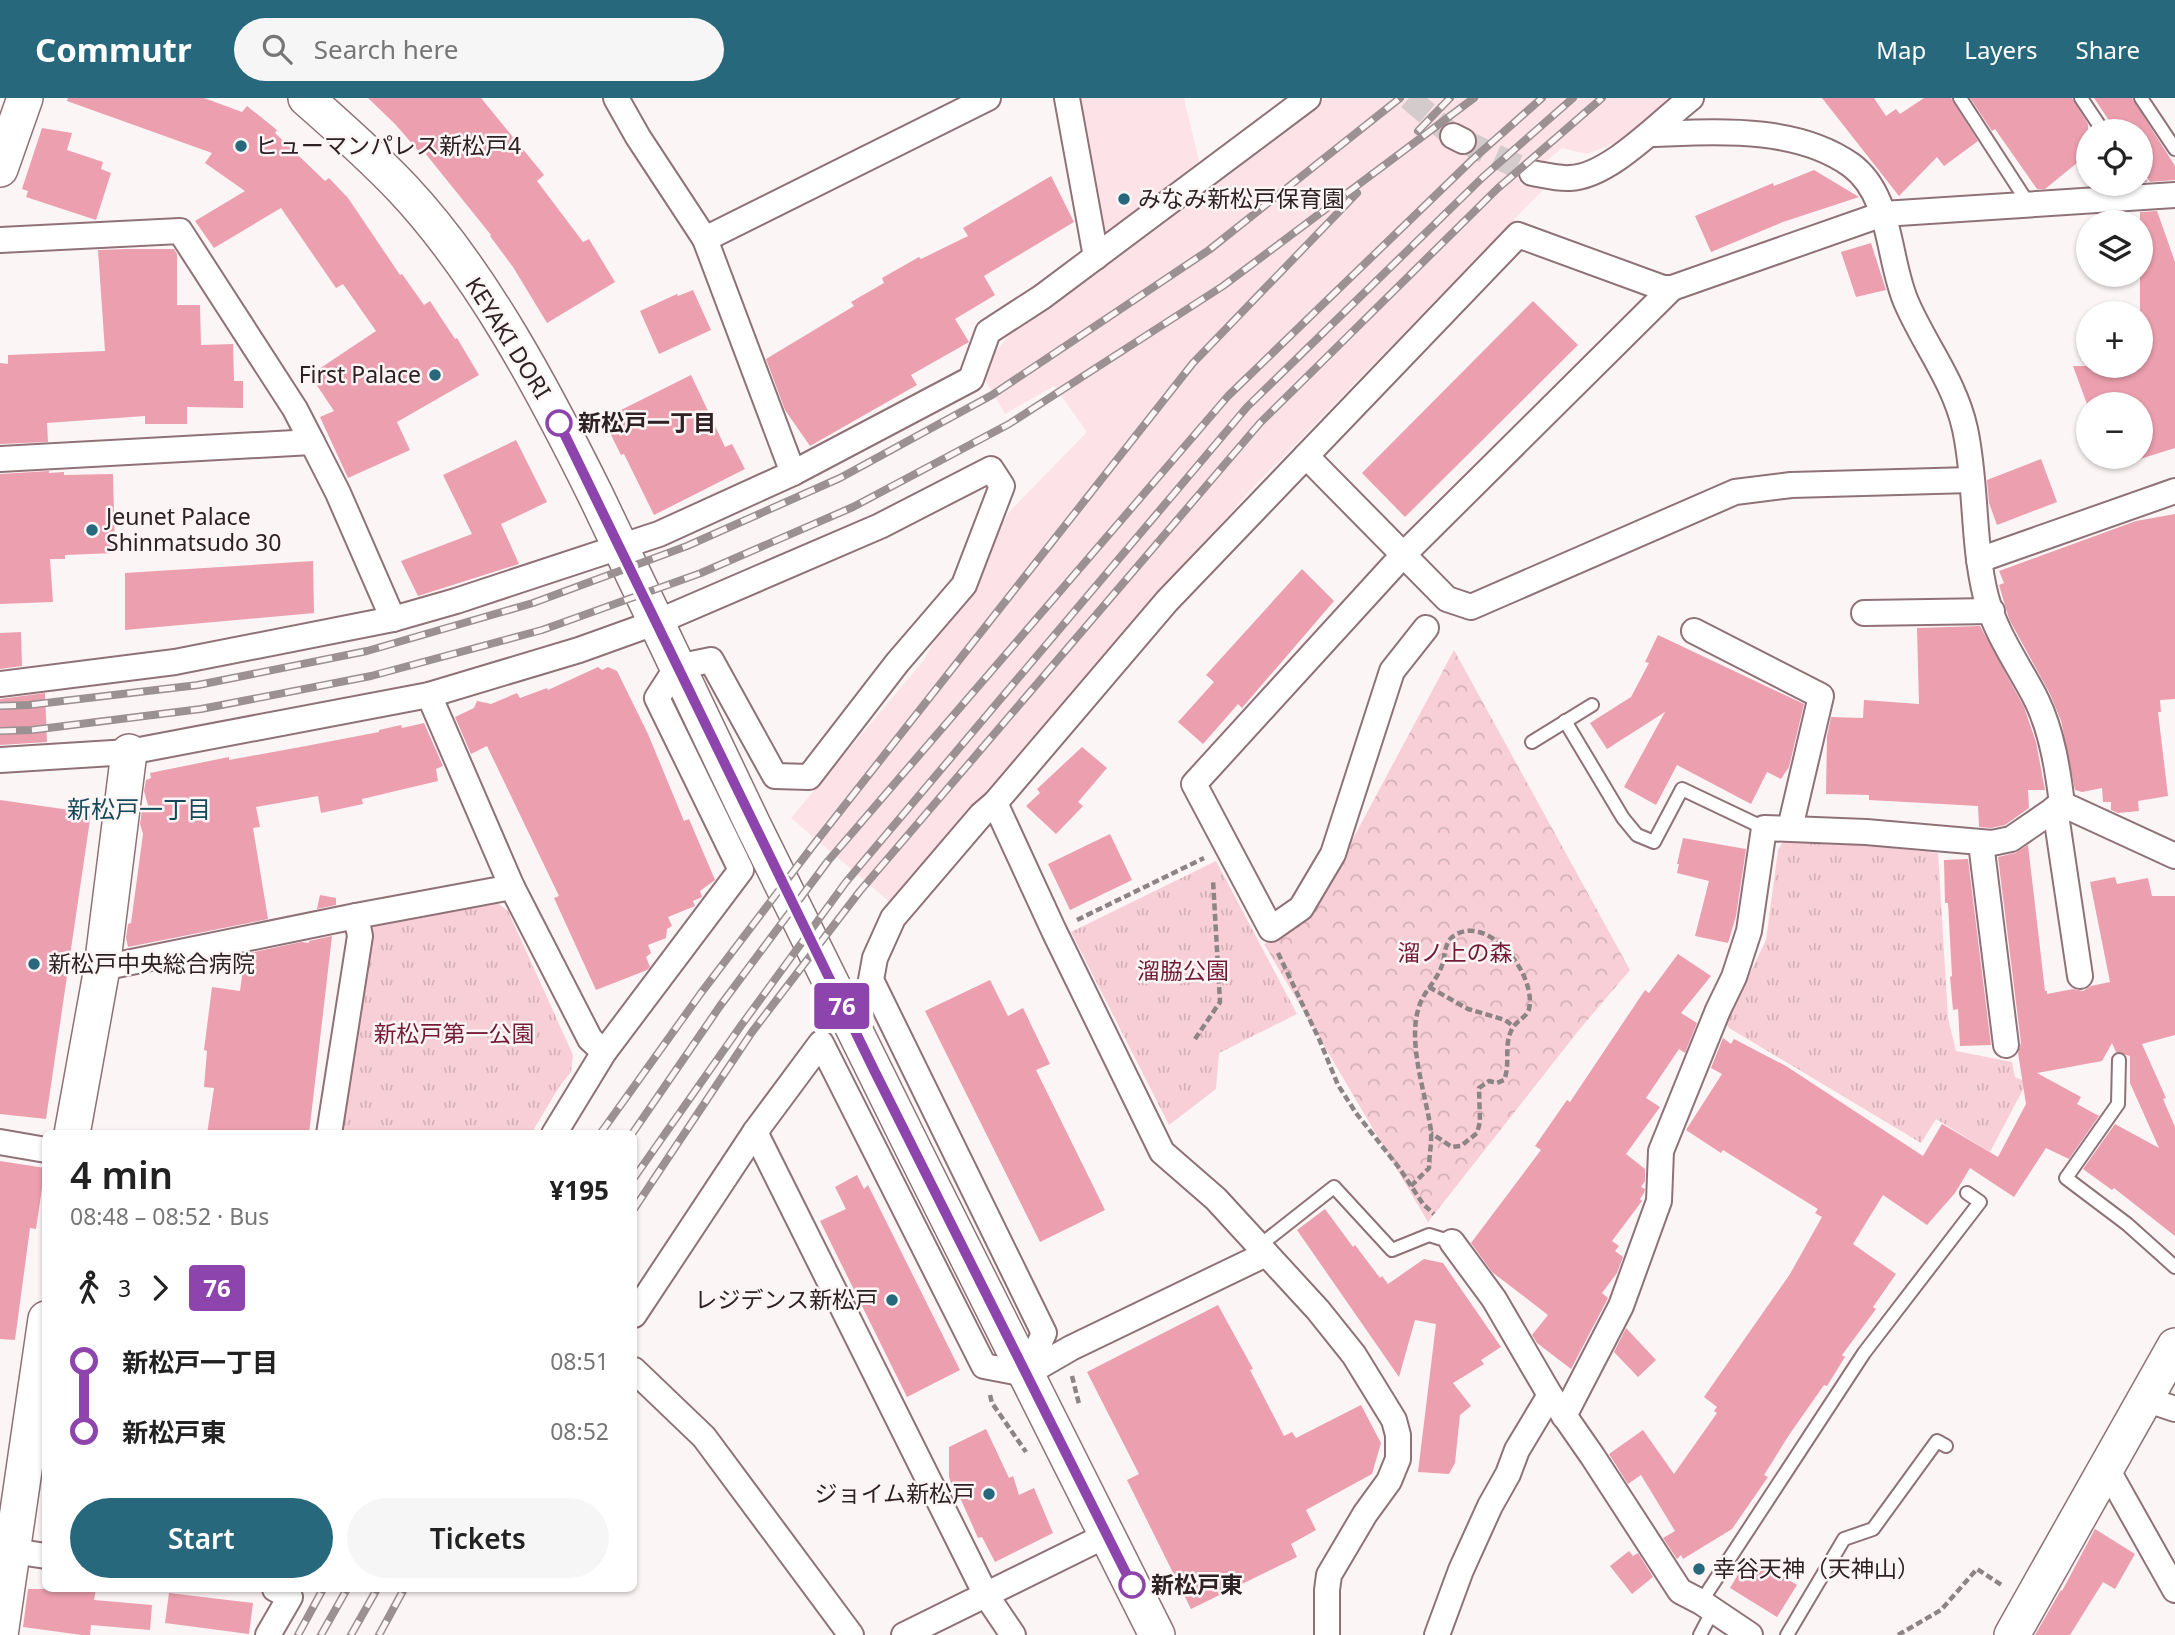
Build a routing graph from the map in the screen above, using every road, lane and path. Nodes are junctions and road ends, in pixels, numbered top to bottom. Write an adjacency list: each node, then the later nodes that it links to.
1 (25, 98): 14 (street)
2 (306, 98): 31 (street, KEYAKI DORI)
3 (616, 98): 21 (street)
4 (988, 98): 21 (street)
5 (1067, 98): 23 (street)
6 (1691, 98): 12 (street)
7 (1960, 98): 19 (lane)
8 (2081, 98): 11 (lane)
9 (2141, 98): 13 (lane)
10 (1305, 99): 23 (street)
11 (2095, 119)
12 (1650, 134): 15 (street); 20 (street)
13 (2175, 149)
14 (0, 169)
15 (1532, 173)
16 (2153, 192): 17 (street)
17 (2175, 195)
18 (2094, 196): 19 (street)
19 (2028, 203): 20 (street)
20 (1883, 214): 24 (street); 29 (street)
21 (705, 239): 28 (street)
22 (0, 240): 25 (street)
23 (1096, 257): 28 (street)
24 (1672, 288): 26 (street); 32 (street)
25 (312, 442): 27 (street); 36 (street)
26 (1306, 456): 32 (street); 48 (street)
27 (0, 459)
28 (793, 473): 31 (street)
29 (1971, 480): 32 (street); 33 (street)
30 (2175, 491): 33 (street)
31 (621, 548): 36 (street); 37 (street, KEYAKI DORI)
32 (1404, 554): 59 (street)
33 (1979, 560): 34 (street)
34 (1992, 611): 35 (street); 49 (street)
35 (1864, 613)
36 (393, 619): 41 (street)
37 (657, 622): 40 (street, KEYAKI DORI); 40 (street); 42 (street)
38 (1426, 628): 59 (street)
39 (1694, 631): 51 (street)
40 (677, 667): 66 (street); 85 (street, KEYAKI DORI)
41 (0, 684)
42 (429, 695): 46 (street); 56 (street)
43 (1592, 705): 44 (lane)
44 (1565, 721): 45 (lane); 50 (lane)
45 (1532, 741)
46 (129, 752): 47 (street); 60 (street)
47 (0, 760)
48 (995, 803): 78 (street); 85 (street)
49 (2058, 806): 52 (street); 53 (street); 61 (street)
50 (1764, 828): 51 (street); 88 (street)
51 (1790, 828): 52 (street)
52 (1981, 843): 65 (street)
53 (2175, 856)
54 (1199, 861): 58 (path)
55 (1212, 868): 64 (path)
56 (512, 887): 57 (street); 66 (street)
57 (356, 916): 60 (street); 69 (street)
58 (1069, 924)
59 (1270, 929): 75 (path)
60 (102, 968): 68 (street)
61 (2080, 976)
62 (1429, 987): 63 (path); 63 (path); 72 (path)
63 (1513, 1026): 72 (path)
64 (1195, 1039)
65 (2006, 1045)
66 (604, 1052): 70 (street)
67 (2119, 1060): 79 (lane)
68 (73, 1130)
69 (330, 1130)
70 (556, 1130)
71 (755, 1132): 80 (street); 83 (street); 97 (street)
72 (1431, 1133): 75 (path)
73 (0, 1142): 74 (street)
74 (42, 1149)
75 (1411, 1186): 77 (path)
76 (1967, 1193): 98 (lane)
77 (1452, 1242): 78 (lane); 86 (street)
78 (1262, 1250): 85 (street); 105 (street)
79 (2175, 1267)
80 (637, 1310)
81 (2175, 1346): 87 (street)
82 (42, 1358): 93 (street)
83 (984, 1366): 85 (street); 90 (path)
84 (637, 1373): 101 (street)
85 (1026, 1374): 92 (street, KEYAKI DORI)
86 (1550, 1395): 88 (street); 106 (street)
87 (2160, 1404): 91 (street)
88 (1564, 1416): 98 (street)
89 (1946, 1446): 109 (lane)
90 (1028, 1455)
91 (2107, 1469): 95 (street); 111 (street)
92 (1107, 1535): 97 (street); 104 (street, KEYAKI DORI)
93 (19, 1552): 99 (street)
94 (1977, 1569): 110 (path)
95 (2175, 1590)
96 (286, 1592): 100 (street)
97 (986, 1595): 102 (street); 103 (street)
98 (1707, 1606): 107 (lane); 108 (street)
99 (0, 1635)
100 (268, 1635)
101 (851, 1635)
102 (904, 1635)
103 (1013, 1635)
104 (1157, 1635)
105 (1327, 1635)
106 (1437, 1635)
107 (1700, 1635)
108 (1749, 1635)
109 (1787, 1635)
110 (1898, 1635)
111 (2012, 1635)

